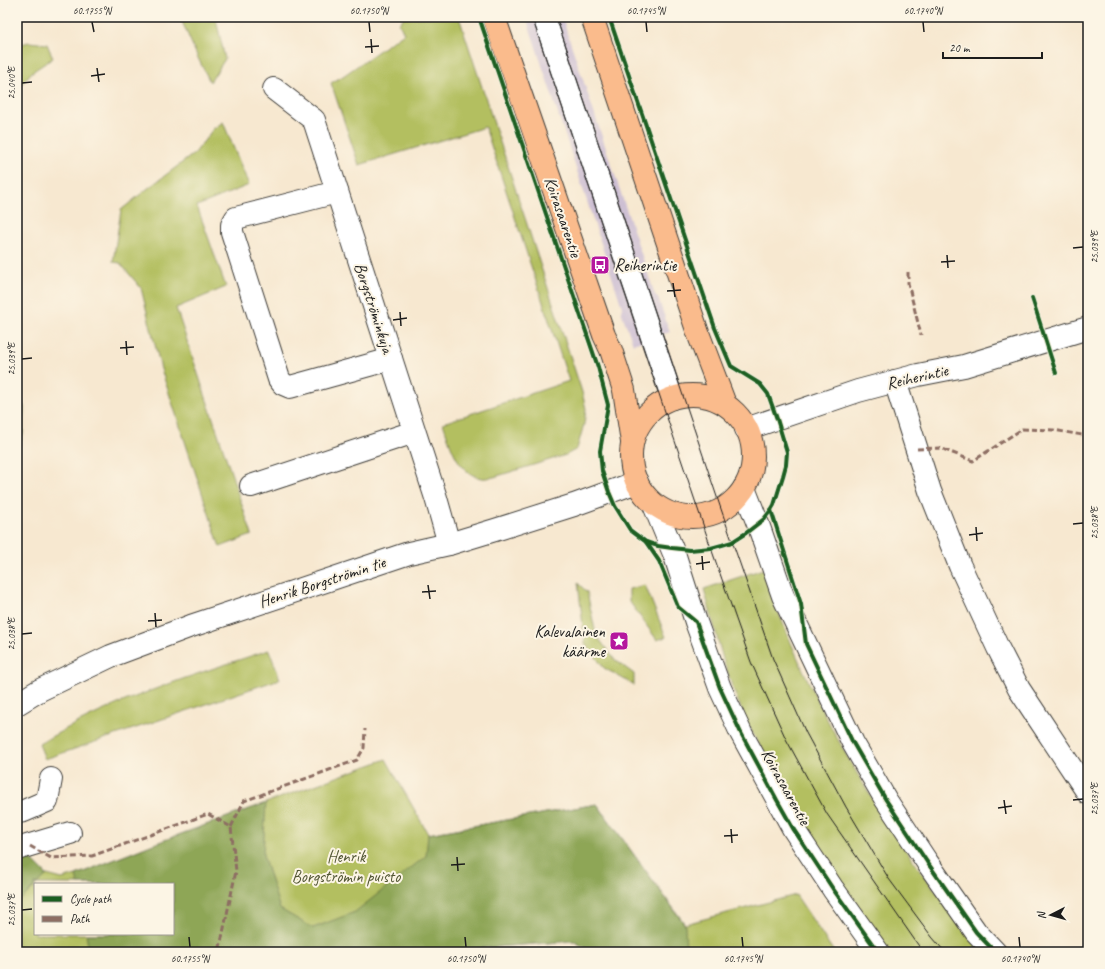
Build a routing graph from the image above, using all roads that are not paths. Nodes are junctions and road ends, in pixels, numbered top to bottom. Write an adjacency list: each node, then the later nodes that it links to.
1 (494, 17): 13 (main road, Koirasaarentie)
2 (544, 17): 9 (street)
3 (592, 17): 10 (main road)
4 (274, 89): 5 (street, Borgströminkuja)
5 (337, 192): 7 (street, Borgströminkuja); 7 (street)
6 (1088, 328): 8 (street, Reiherintie)
7 (391, 359): 12 (street, Borgströminkuja)
8 (895, 381): 11 (street, Reiherintie); 21 (street)
9 (672, 398): 10 (main road); 13 (main road)
10 (725, 404): 11 (main road)
11 (746, 429): 16 (main road)
12 (414, 432): 15 (street); 18 (street, Borgströminkuja)
13 (632, 442): 14 (main road)
14 (637, 482): 17 (main road); 18 (street, Henrik Borgströmin tie)
15 (251, 486)
16 (744, 488): 17 (main road); 26 (street)
17 (654, 505): 25 (street, Koirasaarentie)
18 (449, 544): 19 (street, Henrik Borgströmin tie)
19 (17, 704)
20 (51, 779): 22 (street)
21 (1088, 793)
22 (17, 812)
23 (70, 833): 24 (street)
24 (17, 849)
25 (878, 952)
26 (995, 952)

